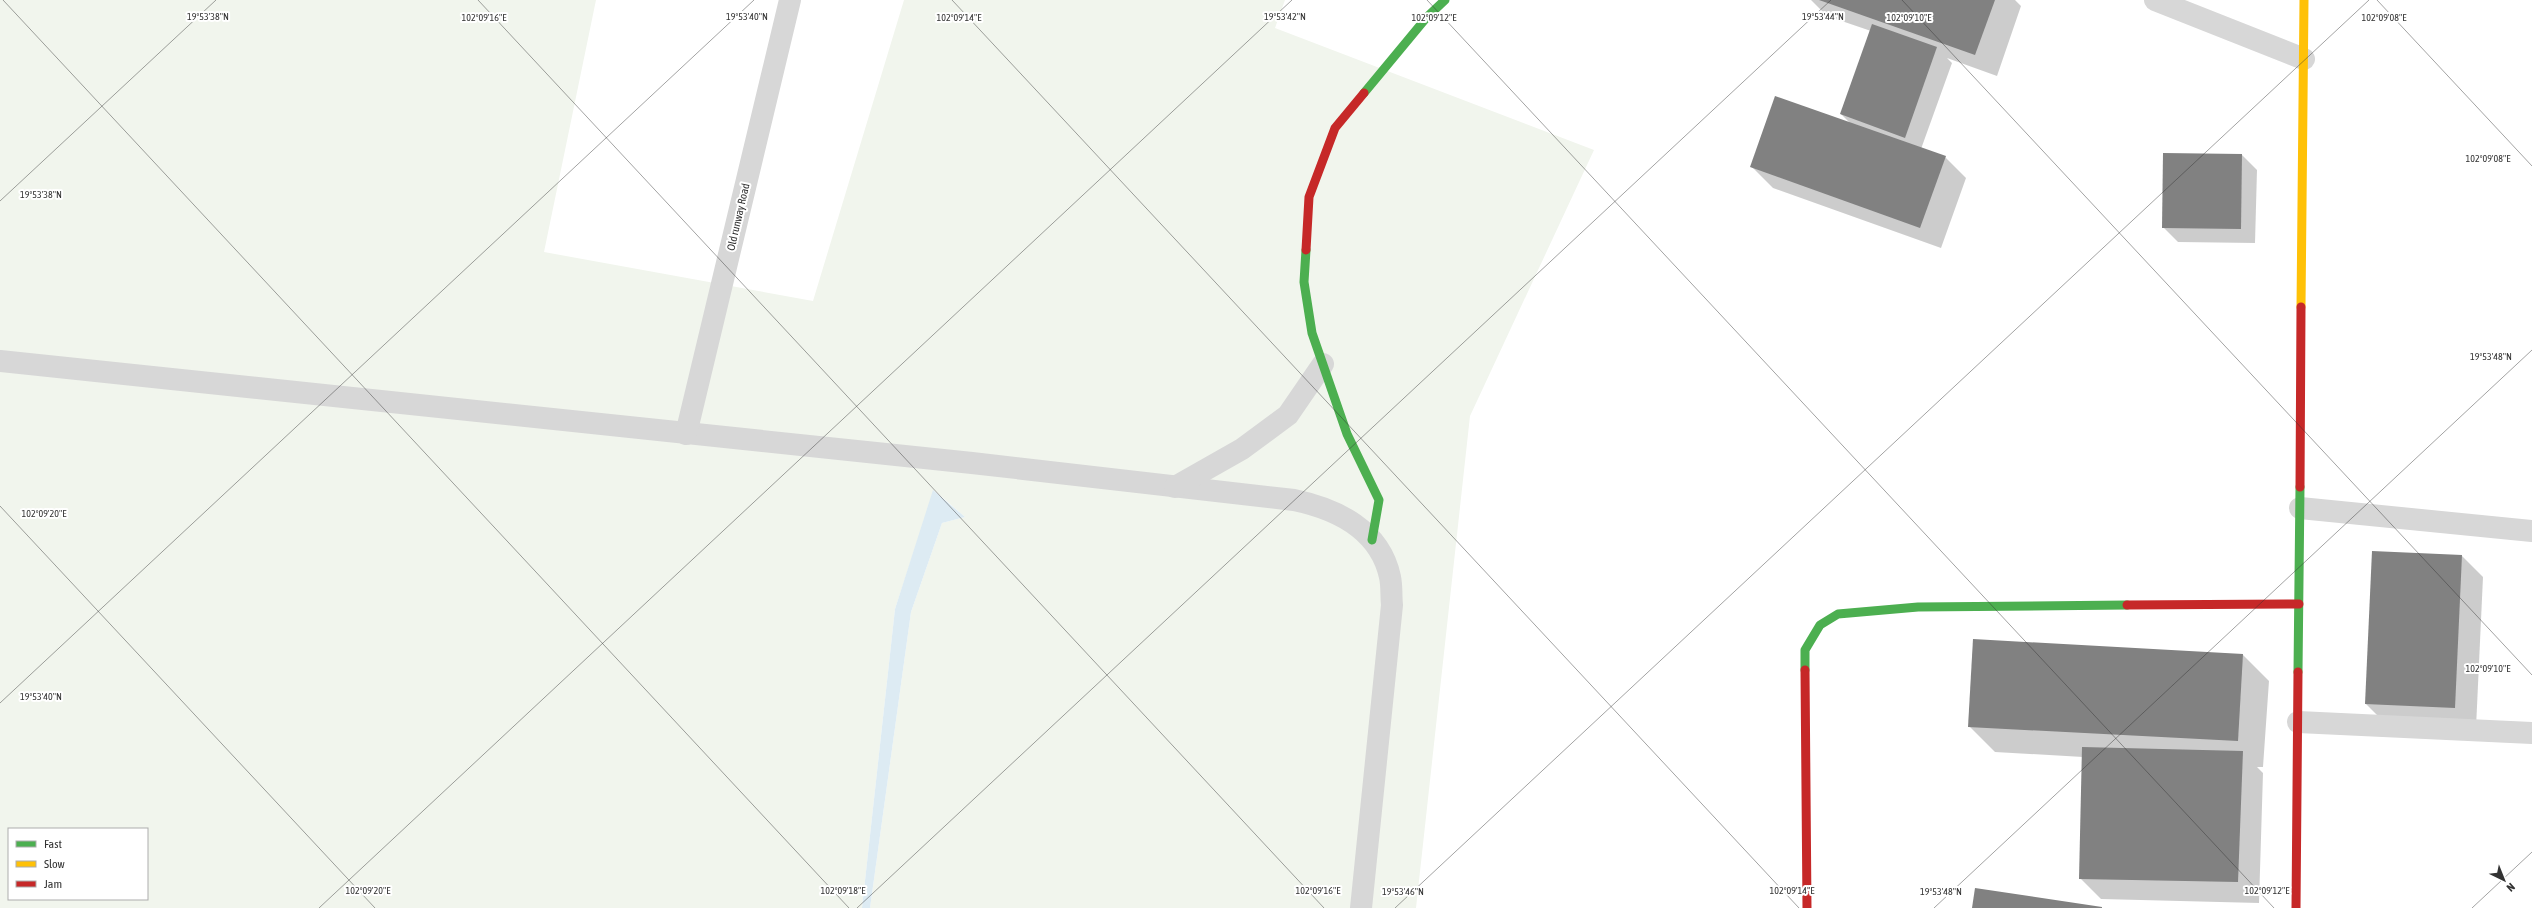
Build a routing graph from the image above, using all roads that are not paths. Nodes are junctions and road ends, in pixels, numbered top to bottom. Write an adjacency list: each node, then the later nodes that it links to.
1 (790, 0): 8 (street, Old runway Road)
2 (1445, 0): 7 (street)
3 (2155, 0): 5 (street)
4 (2304, 0): 5 (street)
5 (2304, 59): 10 (street)
6 (0, 361): 8 (street)
7 (1323, 364): 9 (street); 12 (street)
8 (686, 434): 9 (street)
9 (1175, 487): 12 (street)
10 (2300, 508): 11 (street); 13 (street)
11 (2532, 531)
12 (1372, 540): 16 (street)
13 (2299, 604): 14 (street); 17 (street)
14 (2298, 722): 15 (street); 18 (street)
15 (2532, 733)
16 (1361, 908)
17 (1807, 908)
18 (2296, 908)

